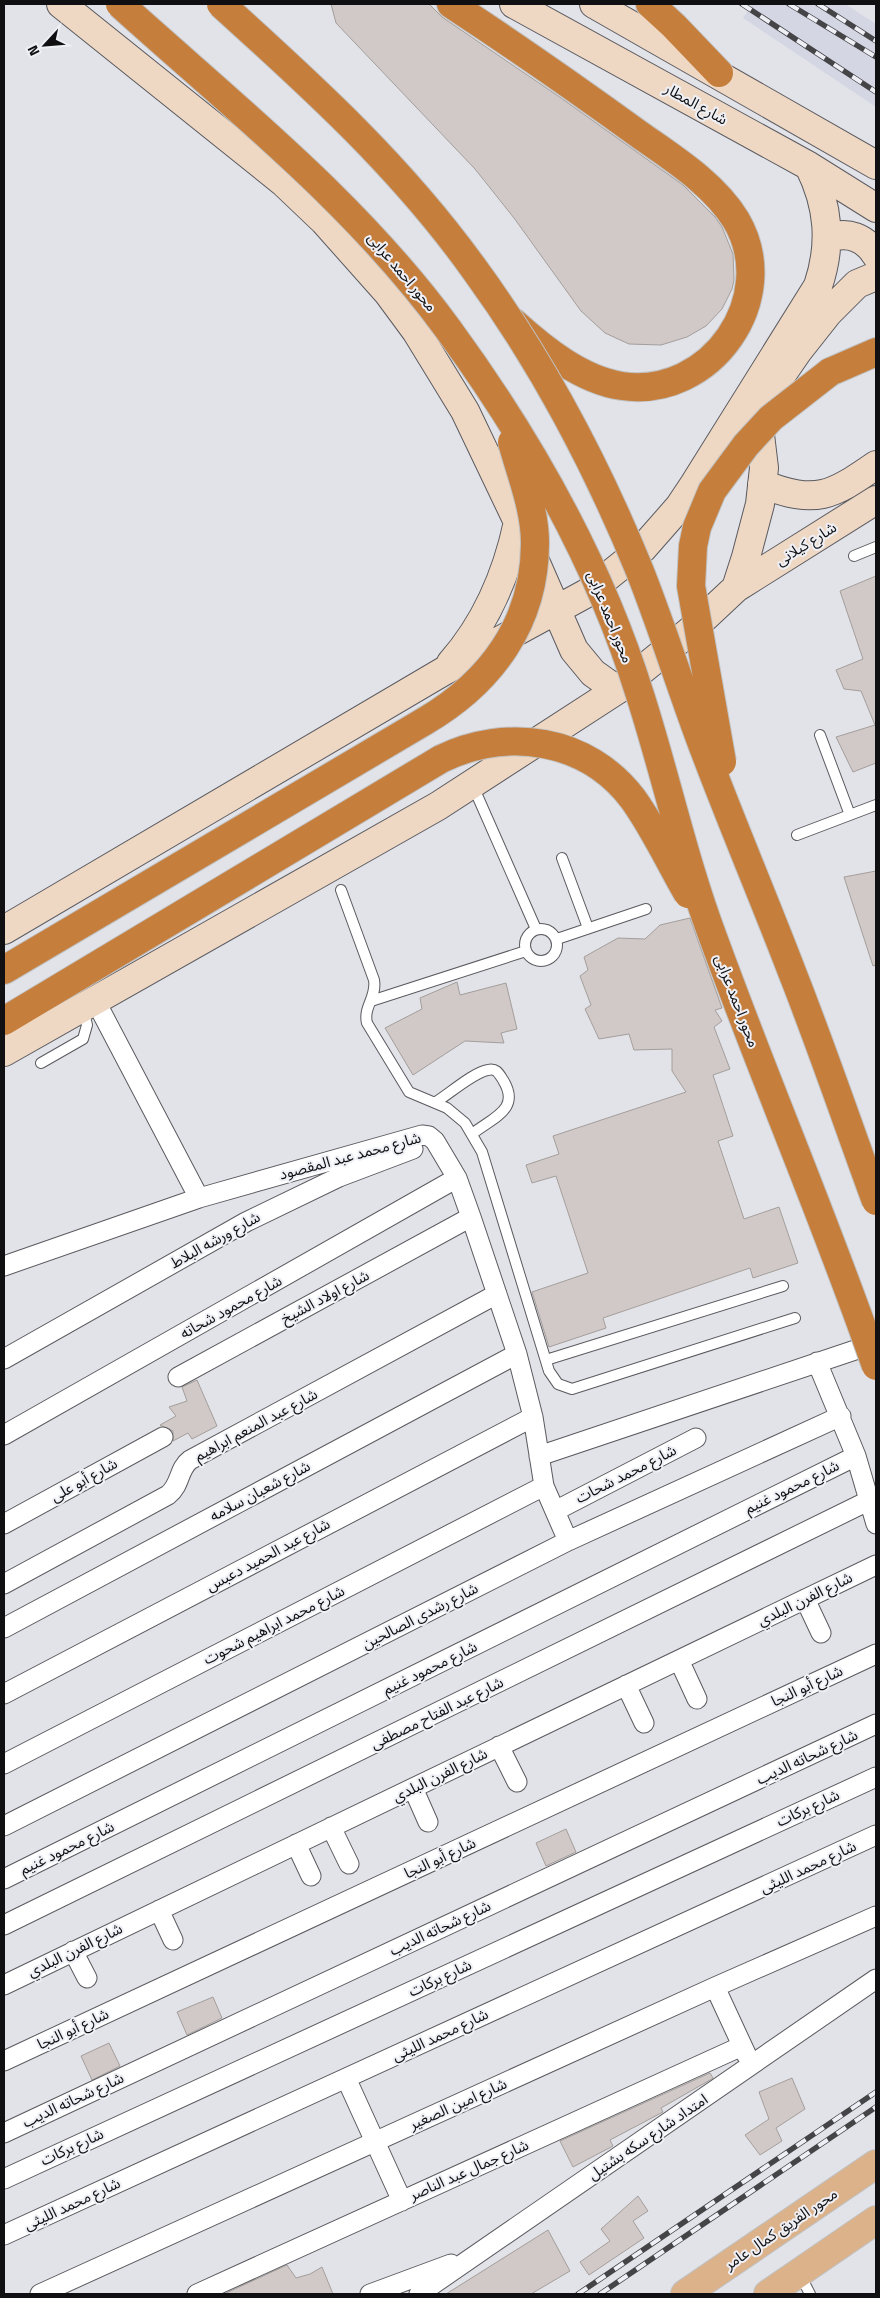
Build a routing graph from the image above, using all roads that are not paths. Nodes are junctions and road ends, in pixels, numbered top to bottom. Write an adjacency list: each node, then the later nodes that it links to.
1 (61, 4): 21 (street)
2 (120, 4): 17 (highway, محور احمد عرابى, bridge)
3 (221, 4): 15 (highway, bridge)
4 (451, 4): 15 (highway)
5 (514, 4): 10 (street, شارع المطار)
6 (594, 4): 8 (street)
7 (650, 4): 8 (highway)
8 (719, 73): 9 (street)
9 (876, 165)
10 (809, 166): 11 (street, شارع المطار); 12 (street)
11 (876, 208)
12 (828, 238): 13 (street); 25 (street)
13 (876, 255)
14 (876, 276): 19 (street)
15 (508, 318): 32 (highway, bridge)
16 (876, 352): 32 (highway, bridge)
17 (504, 412): 40 (highway, محور احمد عرابى, bridge); 43 (highway, bridge)
18 (876, 465): 19 (street)
19 (762, 484): 24 (street)
20 (876, 500): 24 (street, شارع كيلانى)
21 (518, 522): 25 (street); 26 (street)
22 (876, 548): 23 (lane)
23 (854, 556)
24 (736, 588): 27 (street, شارع كيلانى)
25 (556, 610): 26 (street); 27 (street)
26 (444, 671): 38 (street)
27 (617, 690): 29 (street, شارع كيلانى)
28 (820, 735): 31 (lane)
29 (472, 784): 39 (lane); 45 (street, شارع كيلانى)
30 (876, 805): 31 (lane)
31 (850, 815): 33 (lane)
32 (733, 825): 54 (highway, bridge)
33 (796, 835)
34 (562, 858): 37 (lane)
35 (341, 890): 44 (lane)
36 (646, 909): 37 (lane)
37 (588, 928): 41 (lane)
38 (4, 930)
39 (536, 930): 41 (lane); 42 (lane)
40 (712, 936): 46 (highway, bridge); 65 (highway, محور احمد عرابى, bridge)
41 (557, 939): 42 (lane)
42 (526, 951): 44 (lane)
43 (4, 970)
44 (371, 1001): 49 (lane)
45 (89, 1004): 47 (street, شارع كيلانى); 48 (lane); 53 (street)
46 (4, 1021)
47 (4, 1052)
48 (41, 1063)
49 (436, 1102): 50 (lane); 50 (lane)
50 (472, 1134): 63 (lane)
51 (435, 1141): 52 (street, شارع محمد عبد المقصود); 53 (street, شارع محمد عبد المقصود); 62 (street, شارع ورشه البلاط)
52 (457, 1178): 55 (street, شارع محمد عبد المقصود); 69 (street, شارع محمود شحاته)
53 (199, 1198): 56 (street, شارع محمد عبد المقصود)
54 (876, 1201)
55 (471, 1217): 58 (street, شارع محمد عبد المقصود); 66 (street, شارع اولاد الشيخ)
56 (4, 1266)
57 (783, 1286): 63 (lane)
58 (497, 1294): 61 (street, شارع محمد عبد المقصود); 81 (street, شارع عبد المنعم ابراهيم)
59 (795, 1318): 63 (lane)
60 (876, 1343): 64 (street)
61 (517, 1354): 68 (street, شارع محمد عبد المقصود); 83 (street, شارع شعبان سلامه)
62 (4, 1359)
63 (546, 1360)
64 (817, 1362): 67 (street); 72 (street)
65 (876, 1366)
66 (178, 1376)
67 (841, 1416): 73 (street); 79 (street, شارع رشدى الصالحين)
68 (533, 1417): 72 (street, شارع محمد عبد المقصود); 88 (street, شارع عبد الحميد دعبس)
69 (4, 1435)
70 (164, 1436): 77 (street, شارع أبو على)
71 (696, 1438): 76 (street, شارع محمد شحات)
72 (539, 1456): 74 (street, شارع محمد عبد المقصود)
73 (856, 1456): 75 (street); 104 (street, شارع محمود غنيم)
74 (544, 1486): 76 (street, شارع محمد عبد المقصود); 93 (street, شارع محمد ابراهيم شحوت)
75 (870, 1500): 78 (street); 107 (street, شارع عبد الفتاح مصطفى)
76 (555, 1511): 79 (street, شارع محمد عبد المقصود)
77 (4, 1524)
78 (876, 1524)
79 (568, 1541): 98 (street, شارع رشدى الصالحين)
80 (876, 1565): 82 (street, شارع الفرن البلدي)
81 (4, 1584)
82 (805, 1599): 84 (street); 86 (street, شارع الفرن البلدي)
83 (4, 1628)
84 (821, 1633)
85 (876, 1654): 115 (street, شارع أبو النجا)
86 (679, 1660): 87 (street, شارع الفرن البلدي); 89 (street)
87 (626, 1685): 90 (street); 92 (street, شارع الفرن البلدي)
88 (4, 1694)
89 (696, 1699)
90 (644, 1723)
91 (876, 1724): 118 (street, شارع شحاته الديب)
92 (499, 1746): 95 (street); 96 (street, شارع الفرن البلدي)
93 (4, 1764)
94 (876, 1777): 121 (street, شارع بركات)
95 (517, 1782)
96 (413, 1788): 97 (street); 99 (street, شارع الفرن البلدي)
97 (428, 1822)
98 (4, 1826)
99 (331, 1827): 101 (street, شارع الفرن البلدي); 102 (street)
100 (876, 1835): 117 (street, شارع محمد الليثى)
101 (296, 1844): 103 (street); 105 (street, شارع الفرن البلدي)
102 (349, 1864)
103 (311, 1876)
104 (4, 1879)
105 (159, 1910): 108 (street); 109 (street, شارع الفرن البلدي)
106 (876, 1916): 113 (street, شارع امين الصغير)
107 (4, 1926)
108 (173, 1940)
109 (73, 1951): 110 (street); 112 (street, شارع الفرن البلدي)
110 (86, 1978)
111 (876, 1979): 116 (street, امتداد شارع سكه بشتيل)
112 (4, 1985)
113 (715, 1987): 114 (street); 119 (street, شارع امين الصغير)
114 (742, 2046): 116 (street); 122 (street, شارع جمال عبد الناصر)
115 (4, 2061)
116 (751, 2066): 125 (street, امتداد شارع سكه بشتيل)
117 (346, 2078): 119 (street); 124 (street, شارع محمد الليثى)
118 (4, 2133)
119 (375, 2142): 122 (street); 127 (street, شارع امين الصغير)
120 (870, 2174): 131 (main road, محور الفريق كمال عامر)
121 (4, 2179)
122 (402, 2201): 128 (street, شارع جمال عبد الناصر)
123 (876, 2220): 126 (main road)
124 (4, 2235)
125 (472, 2257): 129 (street); 130 (street, امتداد شارع سكه بشتيل)
126 (804, 2284): 132 (main road)
127 (40, 2294)
128 (197, 2294)
129 (370, 2294)
130 (419, 2294)
131 (684, 2294)
132 (768, 2294)

